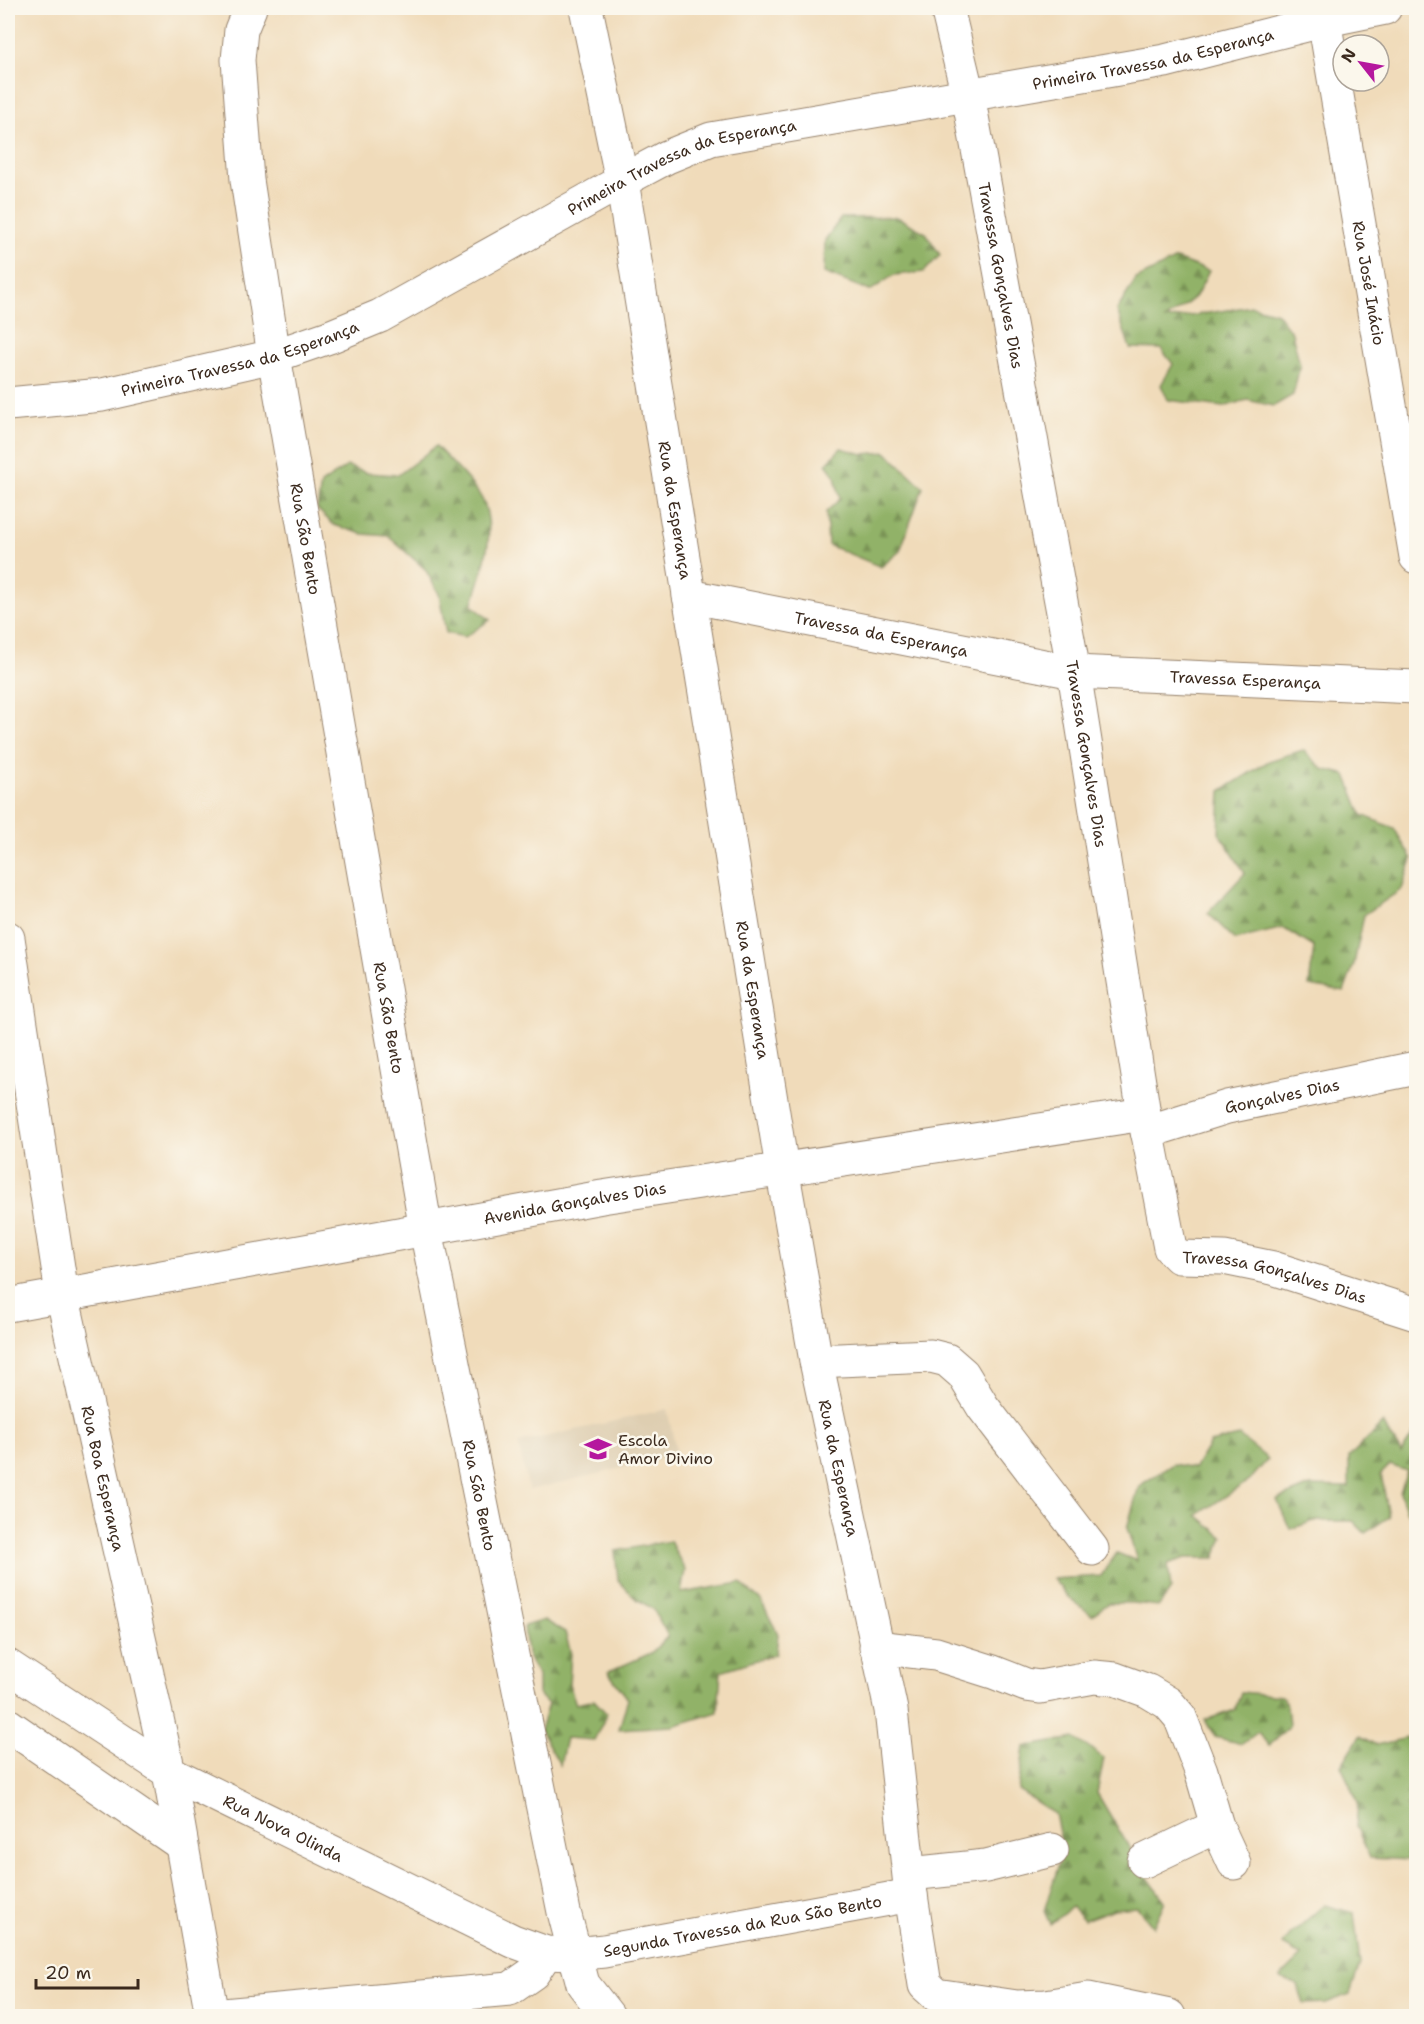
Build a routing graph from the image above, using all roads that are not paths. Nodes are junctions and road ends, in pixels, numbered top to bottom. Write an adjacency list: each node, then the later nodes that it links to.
1 (250, 8): 8 (street, Rua São Bento)
2 (586, 8): 7 (street, Rua da Esperança)
3 (947, 8): 6 (street, Travessa Gonçalves Dias)
4 (1385, 8): 5 (street, Primeira Travessa da Esperança)
5 (1324, 14): 6 (street, Primeira Travessa da Esperança); 10 (street, Rua José Inácio)
6 (968, 94): 7 (street, Primeira Travessa da Esperança); 12 (street, Travessa Gonçalves Dias)
7 (622, 181): 8 (street, Primeira Travessa da Esperança); 11 (street, Rua da Esperança)
8 (274, 356): 9 (street, Primeira Travessa da Esperança); 18 (street, Rua São Bento)
9 (8, 404)
10 (1416, 557)
11 (689, 596): 12 (street, Travessa da Esperança); 17 (street, Rua da Esperança)
12 (1074, 672): 13 (street, Travessa Esperança); 16 (street, Travessa Gonçalves Dias)
13 (1416, 687)
14 (8, 938): 19 (street, Rua Boa Esperança)
15 (1416, 1068): 16 (street, Gonçalves Dias)
16 (1146, 1123): 17 (street, Avenida Gonçalves Dias); 20 (street, Travessa Gonçalves Dias)
17 (782, 1168): 18 (street, Avenida Gonçalves Dias); 22 (street, Rua da Esperança)
18 (426, 1230): 19 (street, Avenida Gonçalves Dias); 34 (street, Rua São Bento)
19 (62, 1294): 21 (street, Avenida Gonçalves Dias); 27 (street, Rua Boa Esperança)
20 (1413, 1303)
21 (8, 1305)
22 (816, 1361): 23 (street); 24 (street, Rua da Esperança)
23 (1092, 1549)
24 (876, 1647): 28 (street); 33 (street, Rua da Esperança)
25 (8, 1666): 27 (street, Rua Nova Olinda)
26 (8, 1725): 29 (street)
27 (169, 1772): 29 (street, Rua Boa Esperança); 34 (street, Rua Nova Olinda)
28 (1216, 1826): 31 (street); 32 (street)
29 (181, 1844): 35 (street, Rua Boa Esperança)
30 (1052, 1850): 33 (street, Segunda Travessa da Rua São Bento)
31 (1144, 1862)
32 (1234, 1863)
33 (910, 1884): 34 (street, Segunda Travessa da Rua São Bento); 37 (street, Rua da Esperança)
34 (560, 1953): 35 (street); 36 (street, Rua São Bento)
35 (212, 2016)
36 (608, 2016)
37 (1169, 2016)

